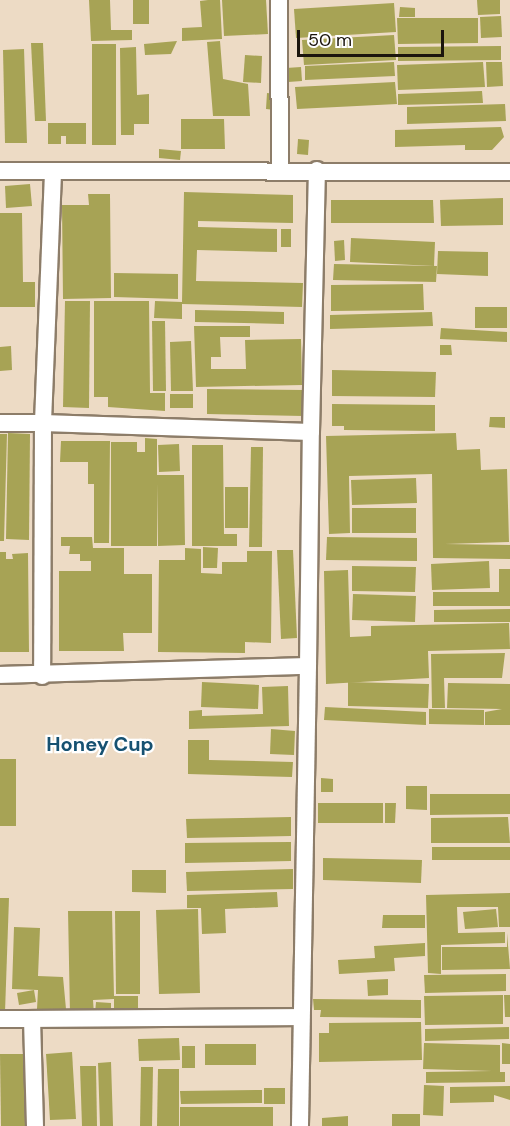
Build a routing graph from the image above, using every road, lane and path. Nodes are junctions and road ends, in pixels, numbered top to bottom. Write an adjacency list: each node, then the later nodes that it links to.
1 (279, 0): 2 (street)
2 (280, 170): 3 (street); 6 (street)
3 (317, 170): 5 (street); 9 (street)
4 (0, 171): 6 (street)
5 (510, 172)
6 (53, 173): 8 (street)
7 (0, 423): 8 (street)
8 (43, 423): 9 (street); 12 (street)
9 (311, 432): 10 (street)
10 (308, 666): 12 (street); 13 (street)
11 (0, 675): 12 (street)
12 (42, 676)
13 (299, 1017): 15 (street); 17 (street)
14 (0, 1018): 15 (street)
15 (32, 1019): 16 (street)
16 (35, 1126)
17 (300, 1126)

